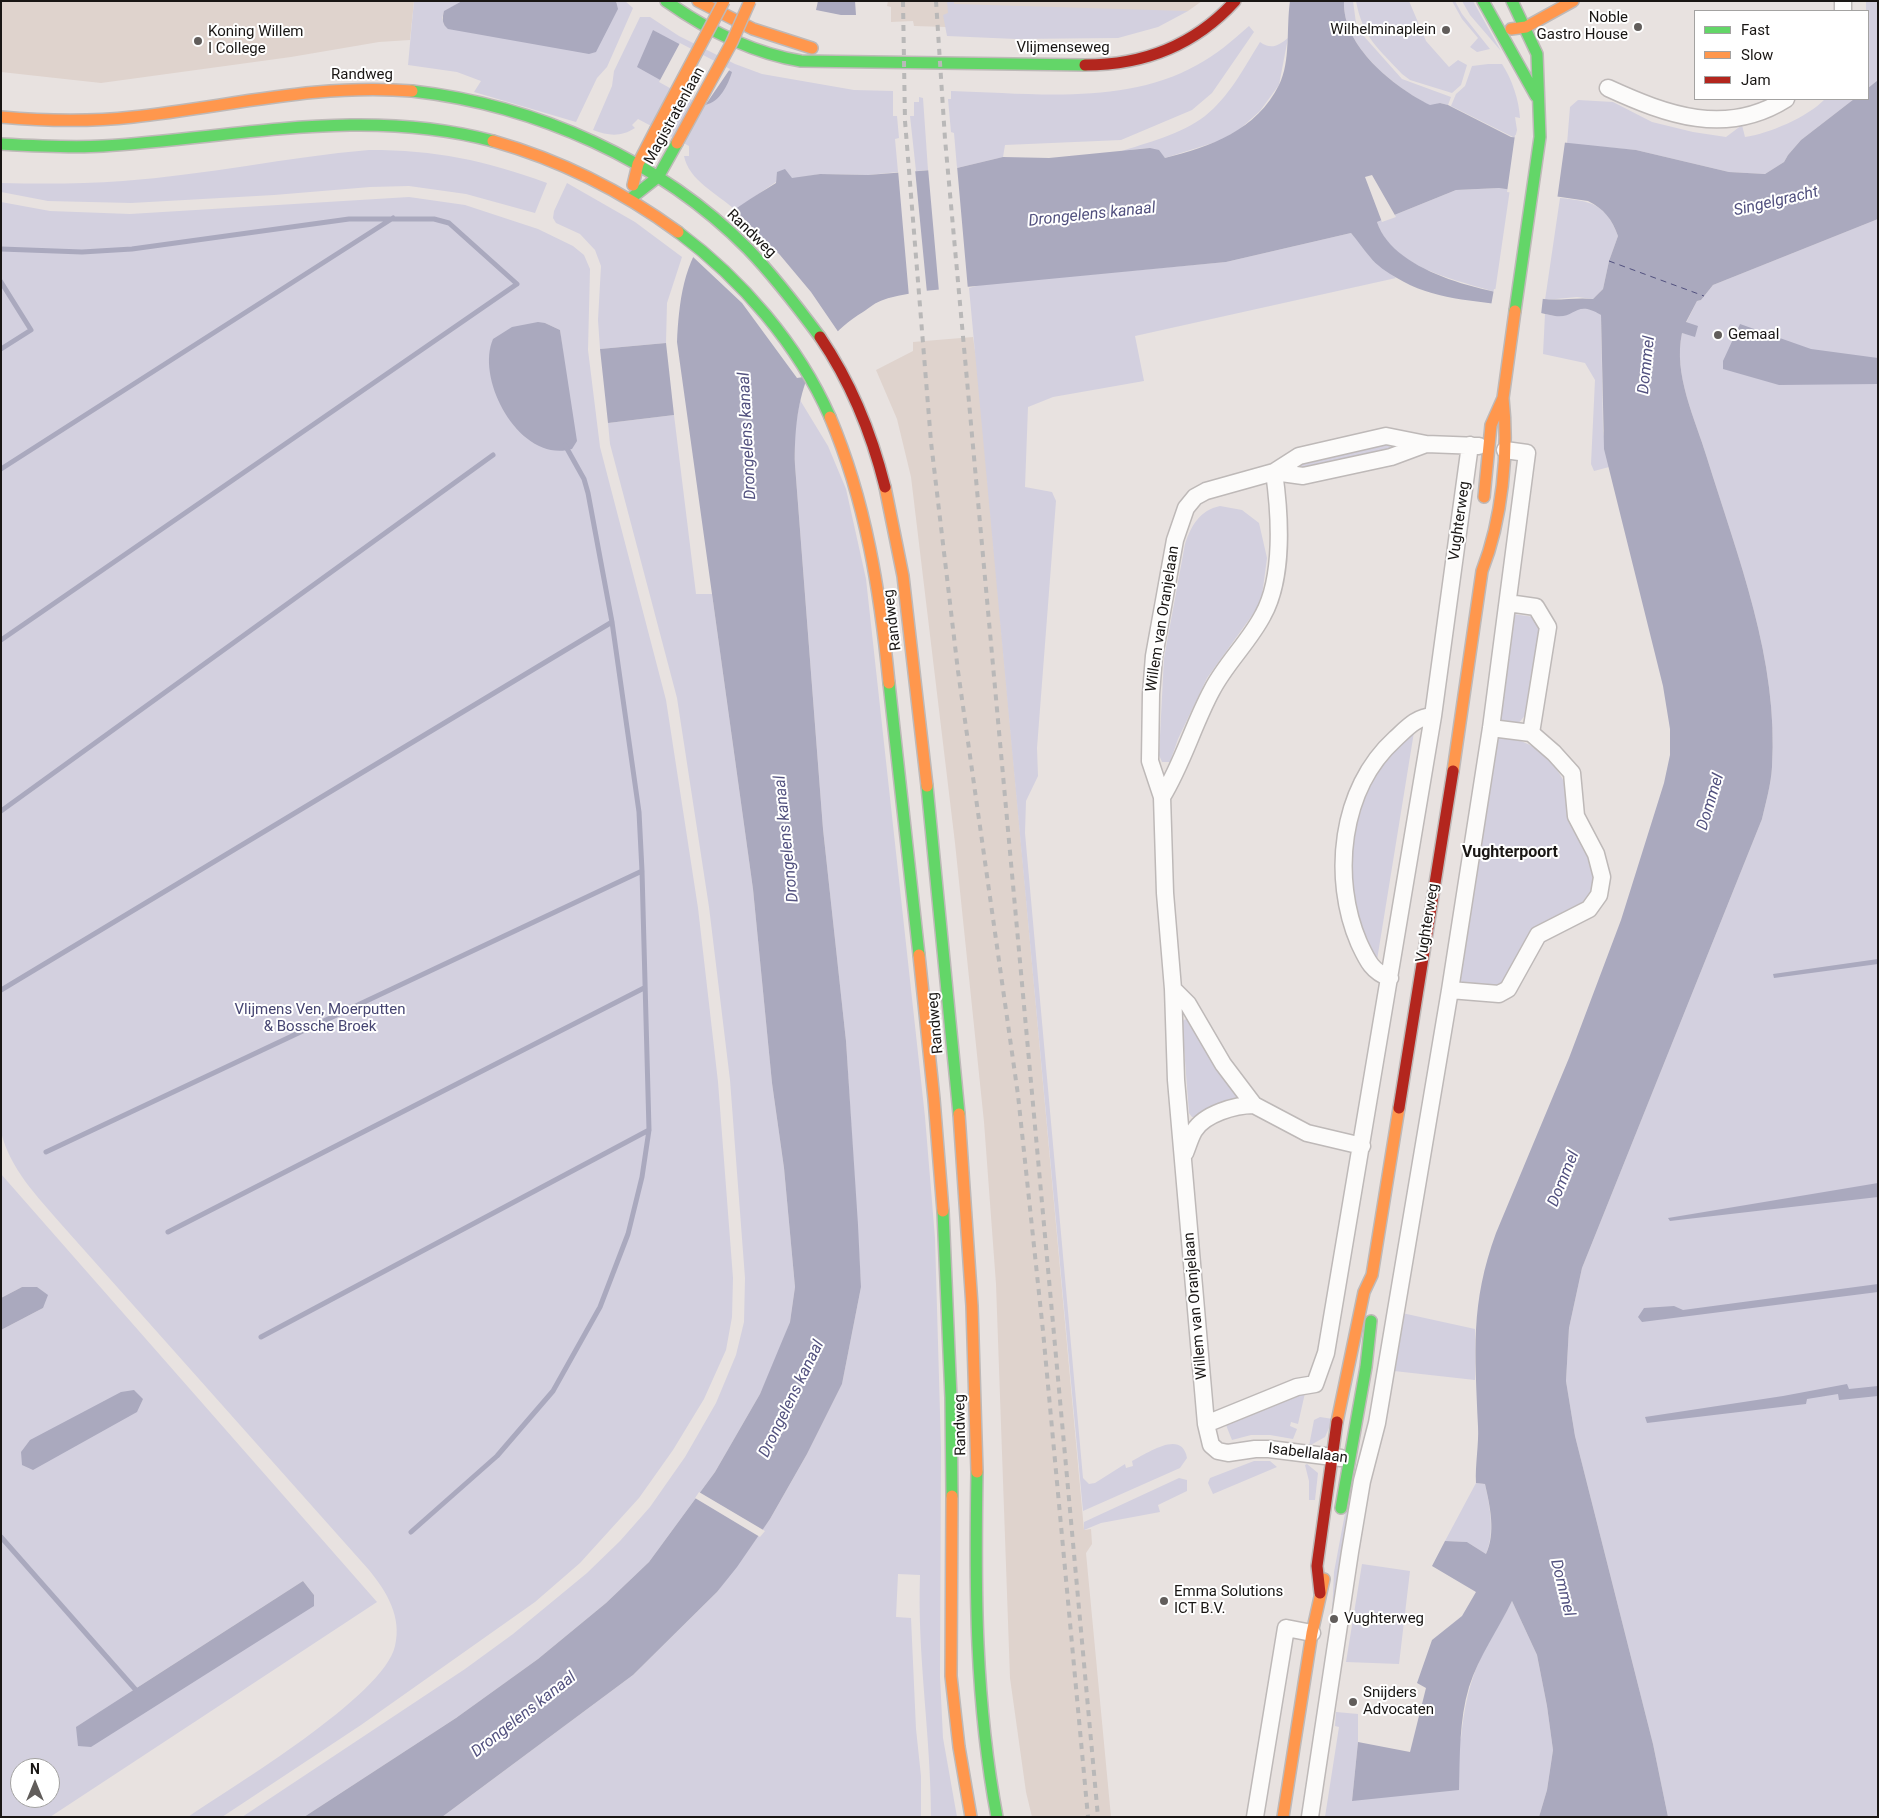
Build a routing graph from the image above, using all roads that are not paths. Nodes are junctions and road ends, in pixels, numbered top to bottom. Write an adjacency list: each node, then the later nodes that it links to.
1 (666, 1): 10 (main road, Vlijmenseweg)
2 (698, 1): 10 (main road, Vlijmenseweg)
3 (724, 1): 16 (main road, Magistratenlaan, bridge)
4 (750, 1): 17 (main road, Magistratenlaan, bridge)
5 (1236, 1): 10 (main road, Vlijmenseweg)
6 (1484, 1): 8 (main road)
7 (1573, 1): 9 (main road)
8 (1510, 11): 9 (main road); 9 (main road); 12 (main road)
9 (1526, 27): 12 (main road)
10 (873, 60)
11 (1608, 88): 13 (street)
12 (1538, 100): 19 (main road, Vughterweg)
13 (1784, 100)
14 (1, 118): 16 (main road, Randweg)
15 (1, 144): 18 (main road, Randweg)
16 (638, 164): 17 (main road, Randweg); 18 (main road, Magistratenlaan)
17 (658, 177): 18 (main road, Magistratenlaan); 50 (main road, Randweg)
18 (630, 199): 49 (main road, Randweg)
19 (1503, 398): 21 (main road, Vughterweg); 22 (main road, Vughterweg)
20 (1470, 445): 21 (street, Willem van Oranjelaan); 23 (street, Willem van Oranjelaan); 29 (street, Vughterweg)
21 (1488, 447): 24 (main road, Vughterweg)
22 (1505, 450): 24 (main road, Vughterweg); 25 (street)
23 (1274, 472): 32 (street); 32 (street, Willem van Oranjelaan)
24 (1486, 516): 25 (street); 27 (main road, Vughterweg)
25 (1518, 524): 28 (street)
26 (1480, 538): 27 (main road, Vughterweg)
27 (1482, 571): 39 (main road, Vughterweg)
28 (1508, 603): 30 (street); 31 (street)
29 (1433, 716): 33 (street, Vughterweg); 33 (street)
30 (1490, 728): 31 (street); 35 (street)
31 (1531, 733): 35 (street)
32 (1162, 797): 34 (street, Willem van Oranjelaan)
33 (1390, 978): 37 (street, Vughterweg)
34 (1173, 989): 36 (street); 38 (street, Willem van Oranjelaan)
35 (1450, 990): 44 (street)
36 (1254, 1105): 37 (street); 38 (street, Willem van Oranjelaan)
37 (1362, 1146): 40 (street, Vughterweg)
38 (1183, 1158): 40 (street, Willem van Oranjelaan)
39 (1372, 1275): 42 (main road, Vughterweg); 43 (main road, Vughterweg)
40 (1206, 1424): 41 (street, Willem van Oranjelaan)
41 (1218, 1451): 42 (street, Isabellalaan)
42 (1332, 1457): 43 (street, Isabellalaan); 47 (main road, Vughterweg)
43 (1350, 1459): 44 (street, Isabellalaan); 45 (main road, Vughterweg)
44 (1368, 1461): 53 (street)
45 (1340, 1517)
46 (1330, 1565): 47 (main road, Vughterweg)
47 (1320, 1593): 48 (main road, Vughterweg)
48 (1312, 1633): 51 (street); 52 (main road, Vughterweg)
49 (971, 1817)
50 (997, 1817)
51 (1255, 1817)
52 (1283, 1817)
53 (1310, 1817)

